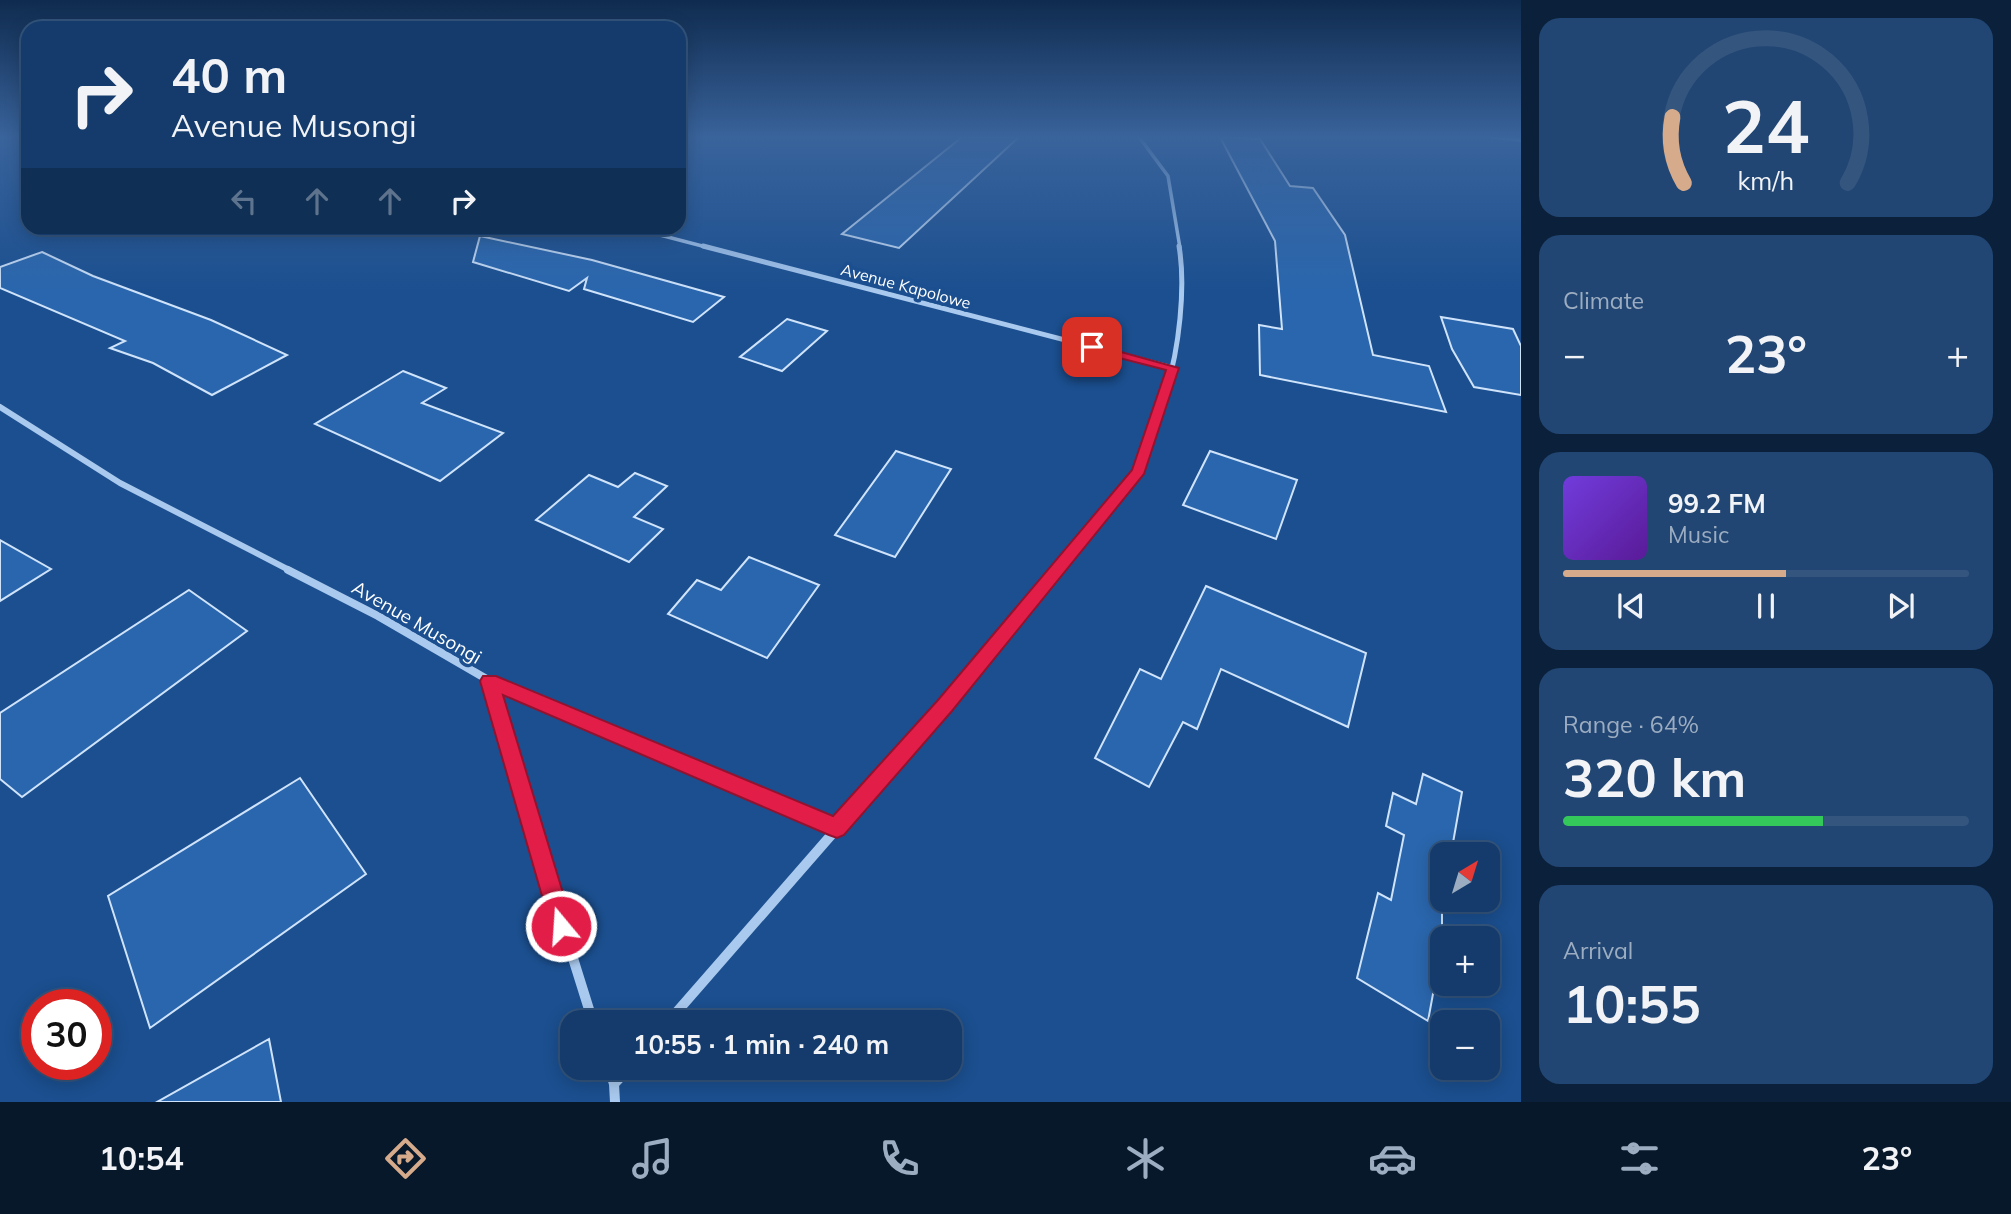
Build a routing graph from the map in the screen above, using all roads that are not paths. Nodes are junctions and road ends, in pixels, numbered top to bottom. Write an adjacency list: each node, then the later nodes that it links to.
1 (1170, 188): 3 (street)
2 (660, 235): 3 (street, Avenue Kapolowe)
3 (1173, 368): 6 (street)
4 (0, 407): 5 (street, Avenue Musongi)
5 (490, 681): 6 (street, Avenue Musongi); 7 (street)
6 (837, 828): 8 (street)
7 (589, 1010)
8 (678, 1010)
9 (613, 1080): 11 (street)
10 (618, 1080): 11 (street)
11 (614, 1084): 12 (street)
12 (615, 1102)

